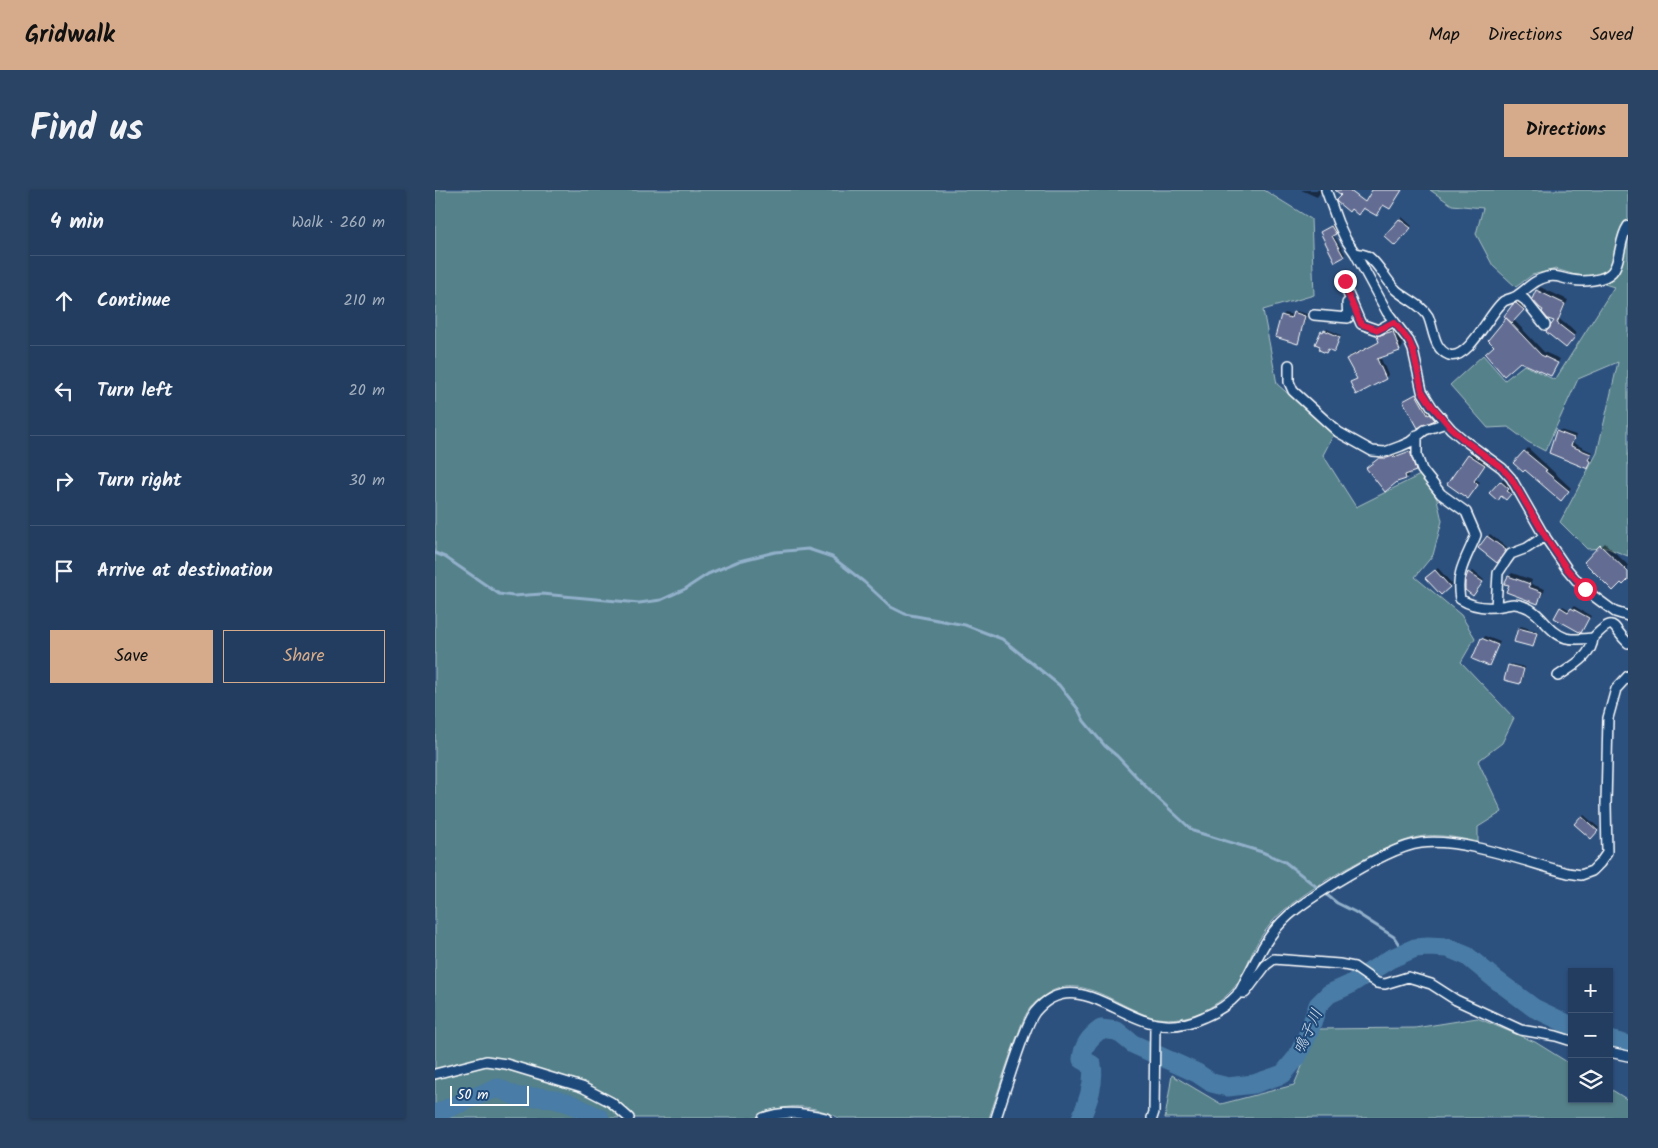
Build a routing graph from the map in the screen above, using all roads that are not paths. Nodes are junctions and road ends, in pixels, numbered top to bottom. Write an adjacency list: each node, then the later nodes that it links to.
1 (1326, 190): 3 (street)
2 (1628, 226): 5 (street)
3 (1355, 253): 5 (street); 8 (street)
4 (1345, 281): 6 (street)
5 (1518, 295): 9 (street)
6 (1351, 300): 7 (street); 8 (street)
7 (1314, 315)
8 (1394, 322): 11 (street)
9 (1545, 325)
10 (1289, 365): 12 (street)
11 (1446, 423): 12 (street); 13 (street)
12 (1417, 435): 14 (street)
13 (1545, 536): 14 (street); 15 (street)
14 (1496, 607): 16 (street)
15 (1628, 616)
16 (1593, 638): 17 (street); 18 (street)
17 (1628, 643)
18 (1558, 676)
19 (1628, 676): 20 (street)
20 (1239, 993): 21 (street); 22 (street)
21 (1155, 1024): 29 (street); 30 (street)
22 (1568, 1040)
23 (1613, 1053): 24 (street)
24 (1628, 1056)
25 (435, 1074): 26 (street)
26 (629, 1118)
27 (763, 1118): 28 (street)
28 (826, 1118)
29 (996, 1118)
30 (1153, 1118)

